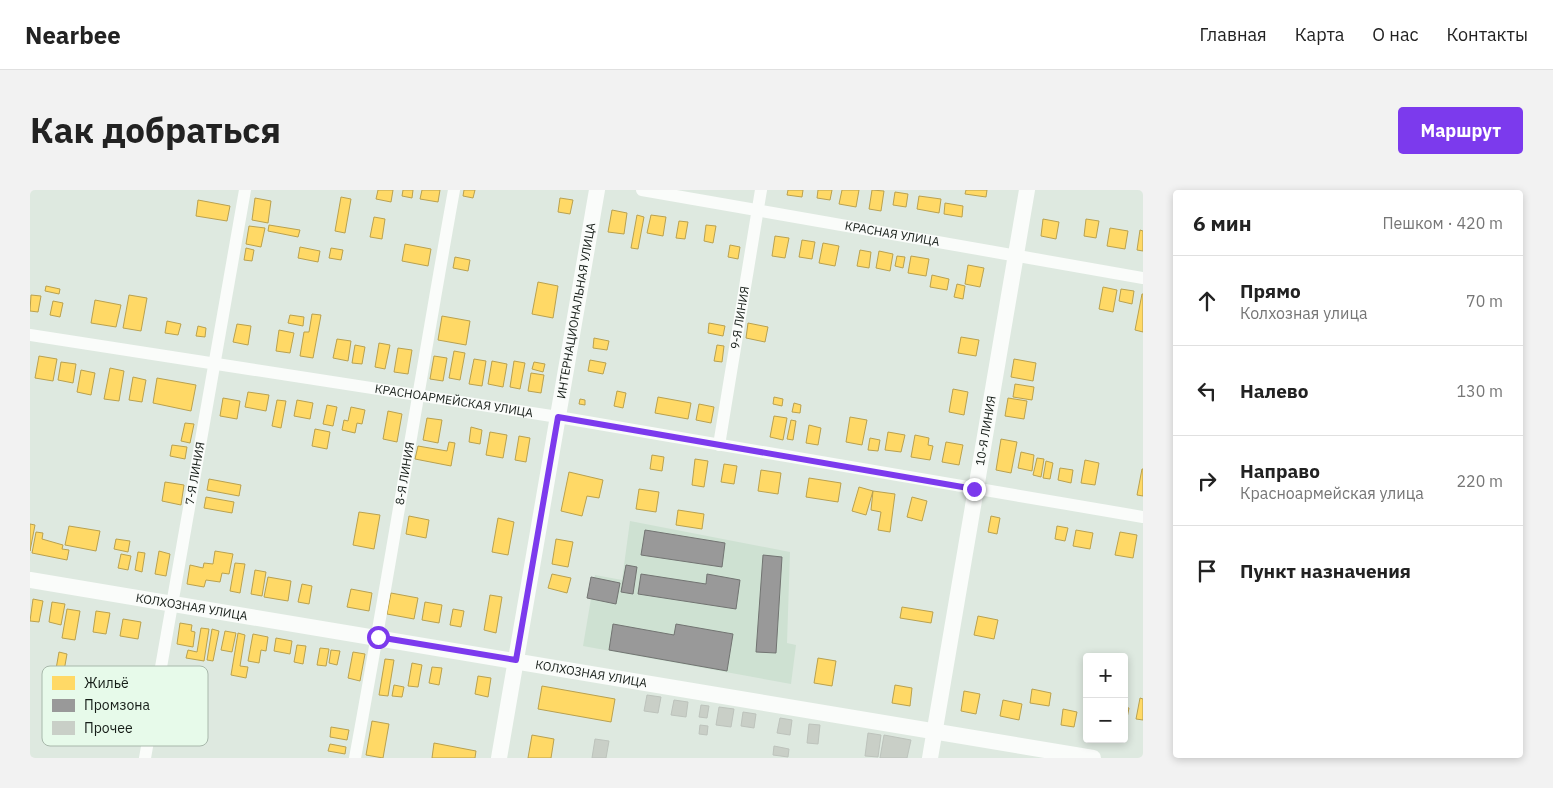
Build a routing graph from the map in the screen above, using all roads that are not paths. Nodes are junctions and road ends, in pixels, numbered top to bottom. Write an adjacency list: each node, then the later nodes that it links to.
1 (245, 190): 11 (street, 7-Я ЛИНИЯ)
2 (454, 190): 12 (street, 8-Я ЛИНИЯ)
3 (597, 190): 13 (street, ИНТЕРНАЦИОНАЛЬНАЯ УЛИЦА)
4 (642, 190): 7 (street, КРАСНАЯ УЛИЦА)
5 (761, 190): 7 (street, 9-Я ЛИНИЯ)
6 (1027, 190): 8 (street, 10-Я ЛИНИЯ)
7 (758, 210): 8 (street, КРАСНАЯ УЛИЦА); 14 (street, 9-Я ЛИНИЯ)
8 (1016, 256): 9 (street, КРАСНАЯ УЛИЦА); 15 (street, 10-Я ЛИНИЯ)
9 (1143, 278)
10 (30, 335): 11 (street, КРАСНОАРМЕЙСКАЯ УЛИЦА)
11 (213, 365): 12 (street, КРАСНОАРМЕЙСКАЯ УЛИЦА); 18 (street, 7-Я ЛИНИЯ)
12 (417, 396): 13 (street, КРАСНОАРМЕЙСКАЯ УЛИЦА); 19 (street, 8-Я ЛИНИЯ)
13 (558, 417): 14 (street, КРАСНОАРМЕЙСКАЯ УЛИЦА); 20 (street, ИНТЕРНАЦИОНАЛЬНАЯ УЛИЦА)
14 (719, 445): 15 (street, КРАСНОАРМЕЙСКАЯ УЛИЦА)
15 (974, 489): 16 (street, КРАСНОАРМЕЙСКАЯ УЛИЦА); 22 (street, 10-Я ЛИНИЯ)
16 (1143, 517)
17 (30, 580): 18 (street, КОЛХОЗНАЯ УЛИЦА)
18 (171, 603): 19 (street, КОЛХОЗНАЯ УЛИЦА); 21 (street, 7-Я ЛИНИЯ)
19 (378, 637): 20 (street, КОЛХОЗНАЯ УЛИЦА); 23 (street, 8-Я ЛИНИЯ)
20 (516, 660): 22 (street, КОЛХОЗНАЯ УЛИЦА); 24 (street, ИНТЕРНАЦИОНАЛЬНАЯ УЛИЦА)
21 (160, 666)
22 (933, 731): 25 (street, 10-Я ЛИНИЯ); 26 (street, КОЛХОЗНАЯ УЛИЦА)
23 (355, 758)
24 (499, 758)
25 (930, 758)
26 (1093, 758)

